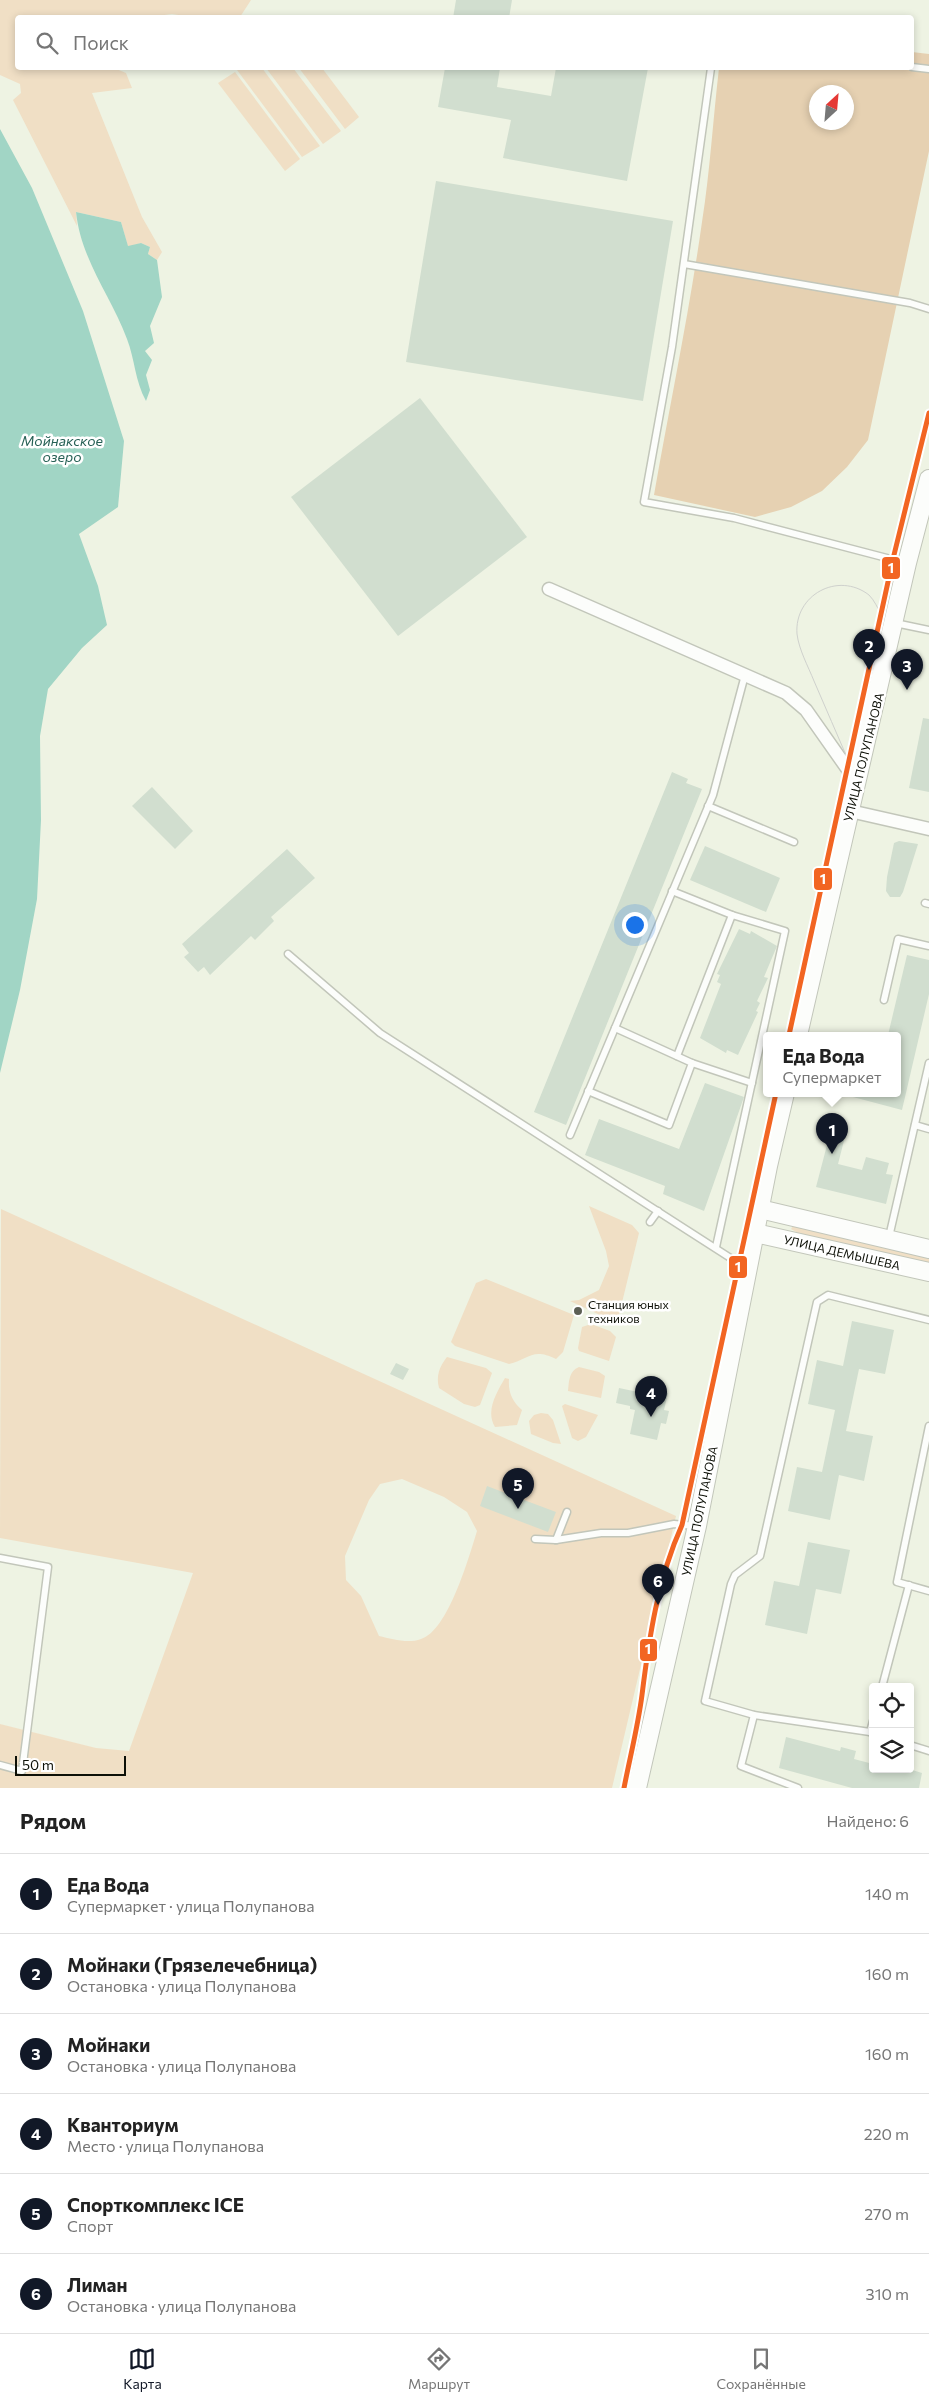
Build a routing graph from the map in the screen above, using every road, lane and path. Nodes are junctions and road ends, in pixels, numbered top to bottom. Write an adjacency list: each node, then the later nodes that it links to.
1 (914, 67): 2 (lane)
2 (929, 69)
3 (711, 70): 4 (lane)
4 (684, 264): 5 (lane); 7 (lane)
5 (929, 309)
6 (929, 479): 7 (street, УЛИЦА ПОЛУПАНОВА)
7 (907, 563): 9 (street, УЛИЦА ПОЛУПАНОВА)
8 (549, 589): 11 (street)
9 (895, 623): 10 (lane); 12 (street, УЛИЦА ПОЛУПАНОВА)
10 (929, 630)
11 (745, 675): 12 (street); 13 (lane)
12 (856, 781): 14 (street, УЛИЦА ПОЛУПАНОВА)
13 (708, 806): 16 (lane); 17 (lane)
14 (850, 811): 15 (street); 25 (street, УЛИЦА ПОЛУПАНОВА)
15 (929, 829)
16 (794, 842)
17 (672, 891): 18 (lane); 22 (lane)
18 (732, 915): 23 (lane); 26 (lane)
19 (929, 946): 21 (lane)
20 (288, 954): 36 (lane)
21 (884, 1000)
22 (614, 1028): 26 (lane); 30 (lane)
23 (763, 1032)
24 (763, 1032): 29 (lane)
25 (799, 1032)
26 (677, 1056): 27 (lane)
27 (692, 1063): 29 (lane); 30 (lane)
28 (929, 1063): 32 (lane)
29 (752, 1083): 40 (lane)
30 (588, 1091): 34 (lane)
31 (784, 1097): 35 (street)
32 (915, 1125): 33 (lane); 39 (lane)
33 (929, 1128)
34 (570, 1135)
35 (760, 1209): 38 (street, УЛИЦА ПОЛУПАНОВА); 39 (street, УЛИЦА ДЕМЫШЕВА)
36 (658, 1211): 37 (lane); 40 (lane)
37 (650, 1222)
38 (755, 1233): 42 (street, УЛИЦА ПОЛУПАНОВА); 43 (street, УЛИЦА ДЕМЫШЕВА)
39 (889, 1239): 41 (street, УЛИЦА ДЕМЫШЕВА)
40 (716, 1248): 42 (lane)
41 (929, 1248)
42 (747, 1269): 47 (street, УЛИЦА ПОЛУПАНОВА)
43 (929, 1272)
44 (929, 1320): 54 (lane)
45 (929, 1426): 51 (lane)
46 (567, 1512): 49 (lane)
47 (697, 1526): 49 (lane); 59 (street, УЛИЦА ПОЛУПАНОВА)
48 (535, 1538): 49 (lane)
49 (556, 1540)
50 (0, 1558): 58 (lane)
51 (908, 1585): 52 (lane); 53 (lane)
52 (929, 1591)
53 (883, 1683)
54 (754, 1715): 55 (lane); 60 (lane)
55 (869, 1733)
56 (914, 1746): 57 (lane)
57 (929, 1751)
58 (0, 1766)
59 (637, 1788)
60 (798, 1788)

